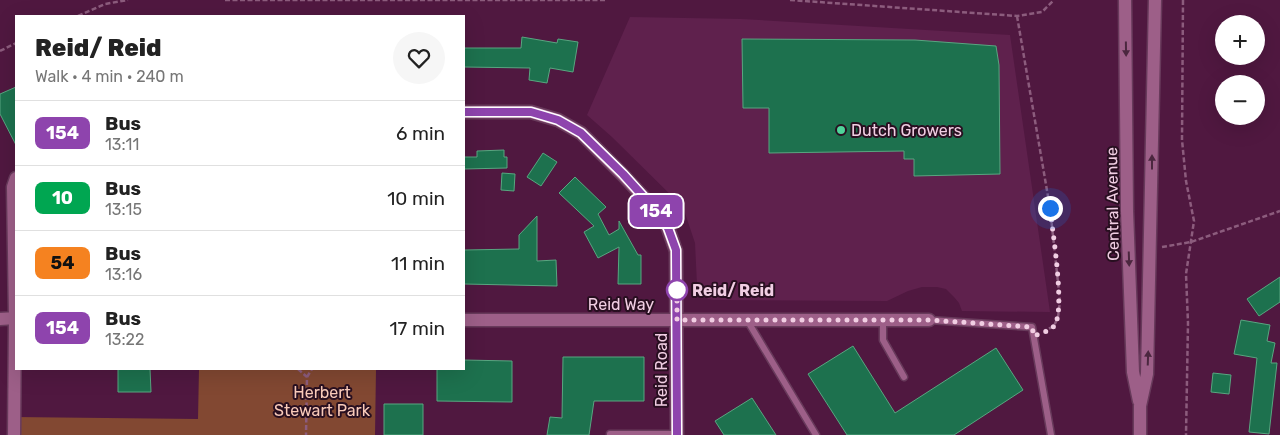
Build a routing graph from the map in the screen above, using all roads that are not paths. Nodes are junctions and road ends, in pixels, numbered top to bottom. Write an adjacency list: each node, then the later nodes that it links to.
1 (1125, 0): 15 (street, Central Avenue, one-way to 15)
2 (1155, 0): 15 (street, Central Avenue, one-way to 2)
3 (465, 112): 11 (street, Reid Road)
4 (15, 182): 5 (street)
5 (15, 252)
6 (15, 318): 7 (street)
7 (0, 319)
8 (746, 319): 9 (street, Reid Way); 11 (street, Reid Way); 19 (lane)
9 (883, 319): 12 (street, Reid Way); 14 (lane)
10 (465, 320): 11 (street, Reid Way)
11 (677, 320): 18 (street, Reid Road)
12 (929, 320): 20 (lane)
13 (15, 370): 17 (street)
14 (904, 377)
15 (1140, 406): 21 (street, Central Avenue)
16 (610, 434): 18 (lane)
17 (14, 435)
18 (677, 435)
19 (816, 435)
20 (1051, 435)
21 (1140, 435)

